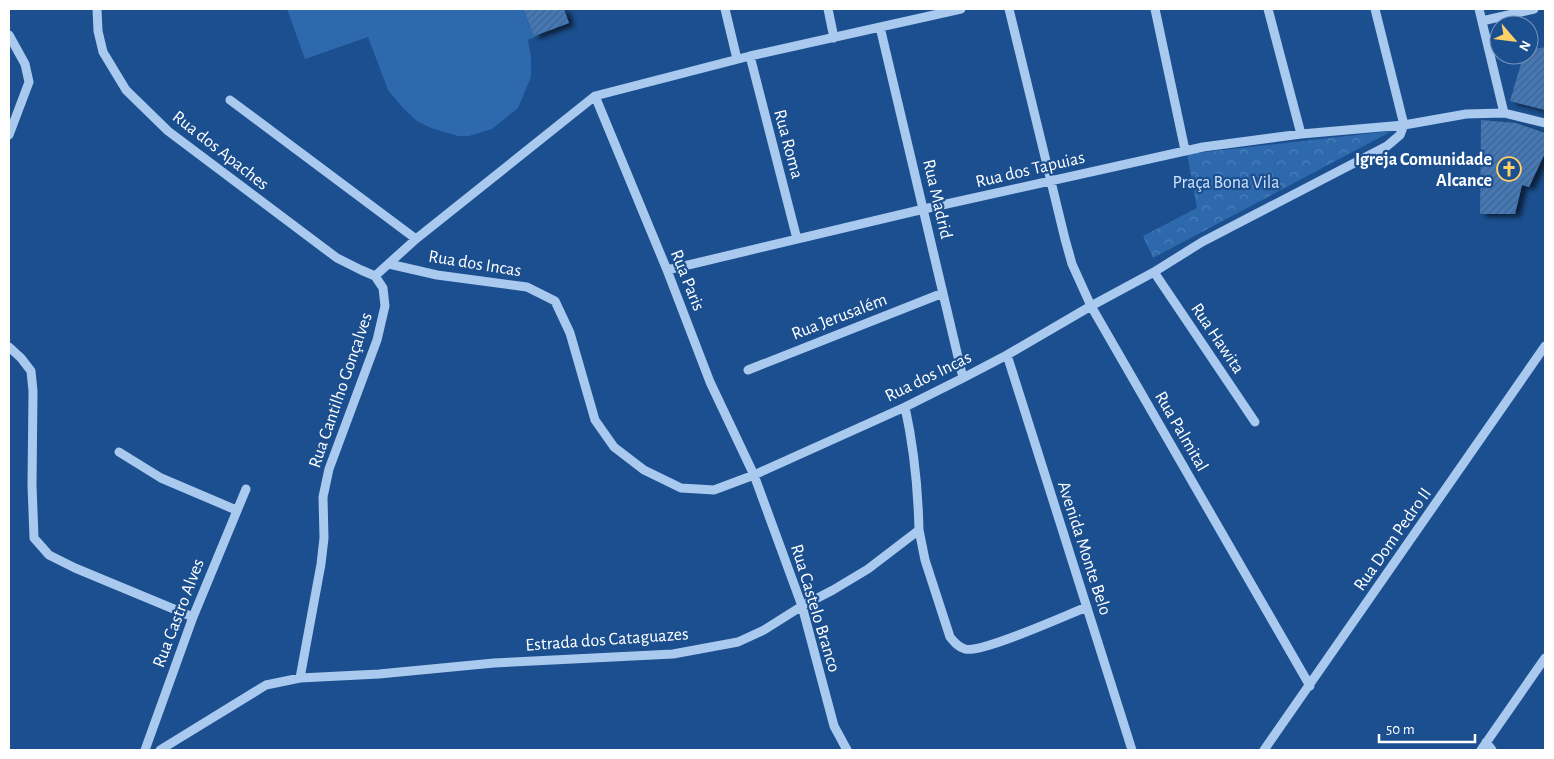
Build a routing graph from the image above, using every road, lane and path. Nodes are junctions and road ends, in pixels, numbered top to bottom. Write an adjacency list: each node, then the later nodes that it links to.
1 (97, 9): 33 (street, Rua dos Apaches)
2 (725, 9): 17 (street)
3 (828, 9): 15 (street)
4 (961, 9): 11 (street)
5 (1008, 9): 26 (street, Rua Palmital)
6 (1155, 9): 25 (street)
7 (1268, 9): 23 (street)
8 (1375, 9): 22 (street)
9 (1479, 9): 12 (street)
10 (1534, 9): 12 (street)
11 (936, 12): 13 (street)
12 (1482, 21): 20 (street)
13 (880, 27): 15 (street); 27 (street, Rua Madrid)
14 (9, 35): 24 (street)
15 (834, 38): 16 (street)
16 (750, 56): 17 (street); 29 (street, Rua Roma)
17 (737, 59): 18 (street)
18 (595, 96): 28 (street); 31 (street, Rua Paris)
19 (230, 100): 28 (street)
20 (1504, 113): 21 (street); 22 (street)
21 (1545, 123)
22 (1404, 125): 23 (street, Rua dos Tapuias); 32 (street, Rua dos Incas)
23 (1301, 134): 25 (street, Rua dos Tapuias)
24 (9, 135)
25 (1186, 150): 26 (street, Rua dos Tapuias)
26 (1052, 182): 27 (street, Rua dos Tapuias); 35 (street, Rua Palmital)
27 (924, 209): 29 (street, Rua dos Tapuias); 34 (street, Rua Madrid)
28 (416, 239): 30 (street)
29 (797, 239): 31 (street, Rua dos Tapuias)
30 (389, 264): 33 (street); 44 (street, Rua dos Incas)
31 (667, 270): 44 (street, Rua Paris)
32 (1154, 272): 35 (street, Rua dos Incas); 42 (street, Rua Hawita)
33 (375, 276): 52 (street, Rua Cantilho Gonçalves)
34 (942, 293): 39 (street, Rua Jerusalém); 40 (street, Rua Madrid)
35 (1091, 306): 38 (street, Rua dos Incas); 53 (street, Rua Palmital)
36 (1545, 346): 53 (street, Rua Dom Pedro II)
37 (9, 348): 50 (street)
38 (1007, 356): 40 (street, Rua dos Incas); 49 (street, Avenida Monte Belo)
39 (748, 370)
40 (963, 378): 41 (street, Rua dos Incas)
41 (904, 407): 44 (street, Rua dos Incas); 47 (street)
42 (1255, 422)
43 (119, 452): 46 (street)
44 (754, 476): 48 (street, Rua Castelo Branco)
45 (246, 489): 46 (street, Rua Castro Alves)
46 (236, 510): 50 (street, Rua Castro Alves)
47 (919, 530): 48 (street, Estrada dos Cataguazes); 49 (street)
48 (802, 606): 52 (street, Estrada dos Cataguazes); 57 (street, Rua Castelo Branco)
49 (1087, 607): 58 (street, Avenida Monte Belo)
50 (194, 617): 55 (street, Rua Castro Alves)
51 (1545, 658): 54 (street)
52 (300, 678): 56 (street, Estrada dos Cataguazes)
53 (1310, 686): 59 (street, Rua Dom Pedro II)
54 (1486, 742): 60 (street); 61 (street)
55 (145, 750)
56 (160, 750)
57 (847, 750)
58 (1132, 750)
59 (1264, 750)
60 (1481, 750)
61 (1492, 750)

